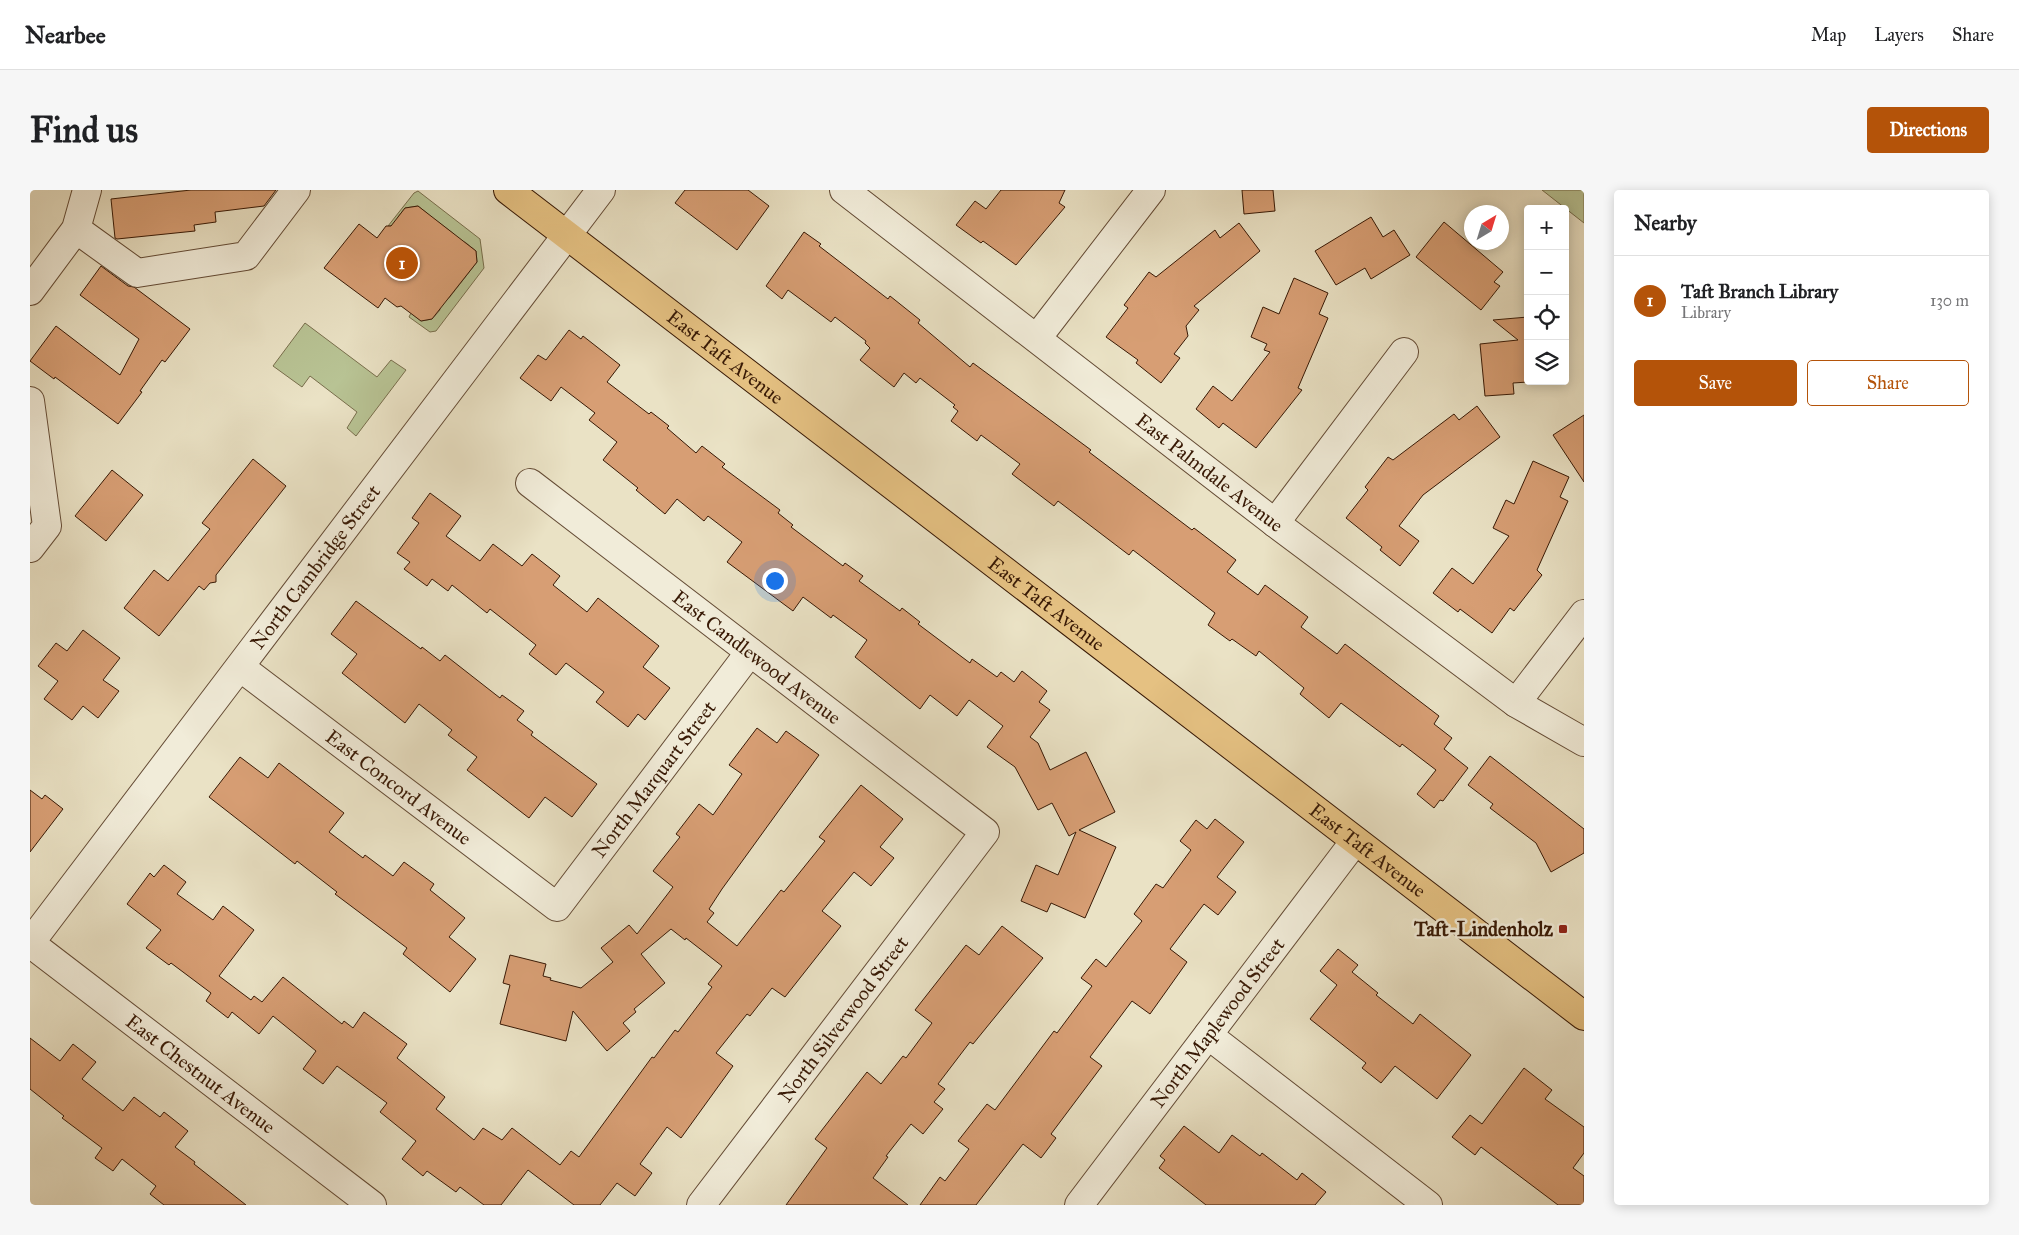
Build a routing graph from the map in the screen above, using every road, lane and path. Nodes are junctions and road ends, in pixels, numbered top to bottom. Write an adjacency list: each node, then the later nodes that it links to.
1 (87, 190): 7 (street)
2 (296, 190): 7 (street)
3 (508, 190): 8 (main road, East Taft Avenue)
4 (601, 190): 8 (street, North Cambridge Street)
5 (844, 190): 10 (street, East Palmdale Avenue)
6 (1151, 190): 10 (street)
7 (76, 229): 9 (street)
8 (566, 235): 18 (street, North Cambridge Street); 22 (main road, East Taft Avenue)
9 (30, 291)
10 (1037, 338): 14 (street, East Palmdale Avenue)
11 (1404, 352): 14 (street)
12 (30, 401): 15 (street)
13 (530, 483): 17 (street, East Candlewood Avenue)
14 (1275, 523): 19 (street, East Palmdale Avenue)
15 (30, 548)
16 (1584, 614): 19 (street)
17 (750, 652): 21 (street, East Candlewood Avenue); 23 (street, North Marquart Street)
18 (240, 667): 23 (street, East Concord Avenue); 24 (street, North Cambridge Street)
19 (1516, 703): 20 (street, East Palmdale Avenue)
20 (1584, 742)
21 (985, 832): 28 (street, North Silverwood Street)
22 (1355, 841): 25 (main road, East Taft Avenue); 26 (street, North Maplewood Street)
23 (557, 908)
24 (30, 943): 27 (street, East Chestnut Avenue)
25 (1584, 1016)
26 (1208, 1035): 29 (street, North Maplewood Street); 30 (street)
27 (372, 1205)
28 (701, 1205)
29 (1079, 1205)
30 (1428, 1205)

